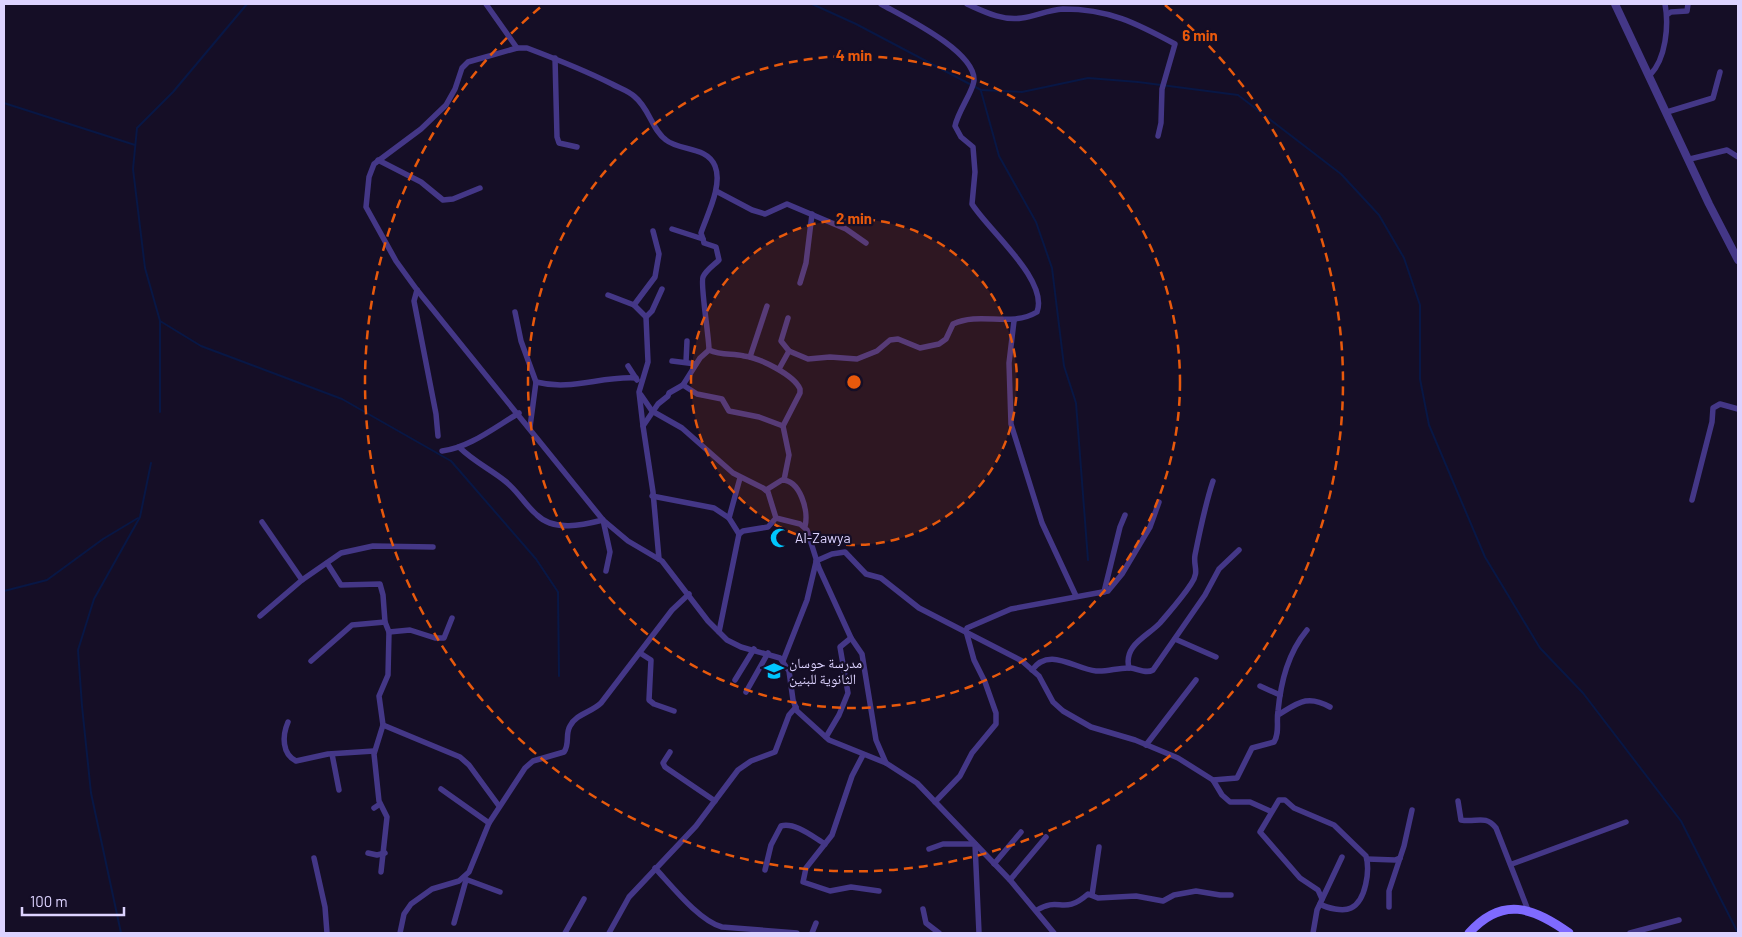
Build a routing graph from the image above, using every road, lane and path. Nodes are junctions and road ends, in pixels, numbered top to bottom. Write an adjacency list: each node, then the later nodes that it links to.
1 (486, 4): 8 (street)
2 (881, 4): 35 (street)
3 (967, 4): 13 (street)
4 (1615, 4): 11 (street)
5 (1666, 4): 7 (street)
6 (1688, 4): 7 (street)
7 (1668, 14): 11 (street)
8 (517, 48): 9 (street); 17 (street)
9 (555, 58): 14 (street); 19 (street)
10 (1720, 72): 12 (street)
11 (1650, 75): 12 (street)
12 (1667, 112): 16 (street)
13 (1158, 136)
14 (578, 147)
15 (1738, 158): 16 (street)
16 (1690, 159): 25 (street)
17 (378, 160): 18 (street); 28 (street)
18 (480, 188)
19 (716, 191): 20 (street); 23 (street)
20 (812, 214): 24 (street); 26 (street)
21 (672, 229): 23 (street)
22 (653, 231): 30 (street)
23 (703, 239): 37 (street)
24 (866, 243)
25 (1738, 260)
26 (800, 283)
27 (662, 289): 33 (street)
28 (417, 290): 52 (street); 56 (street)
29 (608, 295): 30 (street)
30 (634, 305): 33 (street)
31 (767, 306): 39 (street)
32 (515, 312): 46 (street)
33 (646, 317): 48 (street)
34 (788, 318): 38 (street)
35 (1014, 321): 38 (street); 82 (street)
36 (687, 341): 41 (street)
37 (710, 350): 39 (street); 42 (street)
38 (789, 351): 44 (street)
39 (750, 357): 44 (street)
40 (672, 361): 41 (street)
41 (686, 362): 42 (street)
42 (696, 364): 47 (street)
43 (628, 366): 45 (street)
44 (779, 369): 54 (street)
45 (636, 378): 46 (street); 48 (street)
46 (536, 382): 55 (street)
47 (683, 385): 51 (street); 54 (street)
48 (641, 386): 49 (street)
49 (641, 395): 51 (street); 53 (street)
50 (1738, 409): 64 (street)
51 (652, 411): 53 (street); 59 (street)
52 (518, 413): 55 (street); 57 (street)
53 (643, 426): 63 (street)
54 (783, 426): 60 (street)
55 (530, 427): 69 (street)
56 (438, 436)
57 (459, 447): 58 (street); 69 (street)
58 (442, 451)
59 (740, 478): 62 (street); 67 (street)
60 (784, 480): 62 (street); 71 (street)
61 (1213, 481): 98 (street)
62 (766, 490): 68 (street)
63 (652, 496): 67 (street); 75 (street)
64 (1692, 500)
65 (1159, 502): 80 (street)
66 (1126, 515): 80 (street)
67 (729, 518): 72 (street)
68 (776, 518): 71 (street); 72 (street)
69 (603, 520): 75 (street); 78 (street)
70 (262, 522): 79 (street)
71 (805, 526): 76 (street)
72 (739, 534): 89 (street)
73 (433, 548): 77 (street)
74 (1239, 550): 91 (street)
75 (659, 559): 81 (street)
76 (816, 561): 87 (street); 90 (street); 97 (street)
77 (327, 563): 79 (street); 85 (street)
78 (606, 571)
79 (302, 580): 83 (street)
80 (1104, 592): 82 (street)
81 (689, 594): 89 (street); 93 (street)
82 (1076, 596): 87 (street)
83 (260, 616)
84 (452, 618): 88 (street)
85 (385, 622): 88 (street); 96 (street)
86 (1307, 630): 104 (street)
87 (966, 631): 99 (street); 123 (street)
88 (389, 632): 110 (street)
89 (719, 632): 92 (street)
90 (851, 638): 111 (street); 117 (street)
91 (1175, 639): 95 (street); 98 (street)
92 (754, 649): 94 (street); 100 (street)
93 (640, 653): 107 (street); 125 (street)
94 (768, 653): 97 (street); 103 (street)
95 (1216, 658)
96 (311, 661)
97 (783, 662): 105 (street)
98 (1129, 668): 99 (street)
99 (1032, 670): 112 (street)
100 (735, 680)
101 (1196, 680): 112 (street)
102 (1260, 686): 104 (street)
103 (746, 692)
104 (1280, 695): 108 (street)
105 (796, 707): 111 (street); 121 (street)
106 (1330, 707): 108 (street)
107 (674, 711)
108 (1278, 715): 118 (street)
109 (288, 722): 115 (street)
110 (383, 725): 113 (street); 125 (street)
111 (826, 737): 116 (street)
112 (1146, 745): 118 (street)
113 (374, 751): 115 (street); 124 (street)
114 (670, 752): 121 (street)
115 (332, 754): 120 (street)
116 (863, 755): 117 (street); 133 (street)
117 (886, 763): 123 (street)
118 (1213, 780): 128 (street)
119 (441, 789): 130 (street)
120 (339, 790)
121 (715, 801): 145 (street)
122 (1458, 801): 144 (street)
123 (935, 802): 134 (street)
124 (380, 804): 126 (street); 138 (street)
125 (499, 806): 130 (street)
126 (374, 808)
127 (1412, 810): 141 (street)
128 (1270, 812): 142 (street); 155 (street)
129 (1626, 822): 144 (street)
130 (489, 823): 148 (street)
131 (1021, 832): 143 (street)
132 (1046, 837): 149 (street)
133 (825, 844): 146 (street); 150 (street)
134 (975, 844): 136 (street); 143 (street); 170 (street)
135 (1099, 847): 152 (street)
136 (929, 849)
137 (368, 853): 138 (street)
138 (385, 853): 147 (street)
139 (1342, 857): 155 (street)
140 (314, 858): 163 (street)
141 (1400, 858): 142 (street); 156 (street)
142 (1367, 860): 155 (street)
143 (994, 864): 149 (street)
144 (1512, 864): 159 (street)
145 (655, 868): 166 (street); 167 (street)
146 (765, 870)
147 (381, 872)
148 (465, 879): 151 (street); 161 (street); 164 (street)
149 (1010, 880): 158 (street)
150 (879, 891)
151 (500, 892)
152 (1092, 895): 153 (street); 158 (street)
153 (1231, 895)
154 (584, 899): 165 (street)
155 (1321, 902): 172 (street)
156 (1389, 907)
157 (923, 909): 169 (street)
158 (1037, 910): 171 (street)
159 (1528, 910): 173 (main road); 174 (main road)
160 (1679, 920): 175 (street)
161 (454, 923)
162 (816, 923): 168 (street)
163 (327, 933)
164 (400, 933)
165 (565, 933)
166 (609, 933)
167 (797, 933)
168 (812, 933)
169 (939, 933)
170 (979, 933)
171 (1054, 933)
172 (1313, 933)
173 (1469, 933)
174 (1569, 933)
175 (1630, 933)

